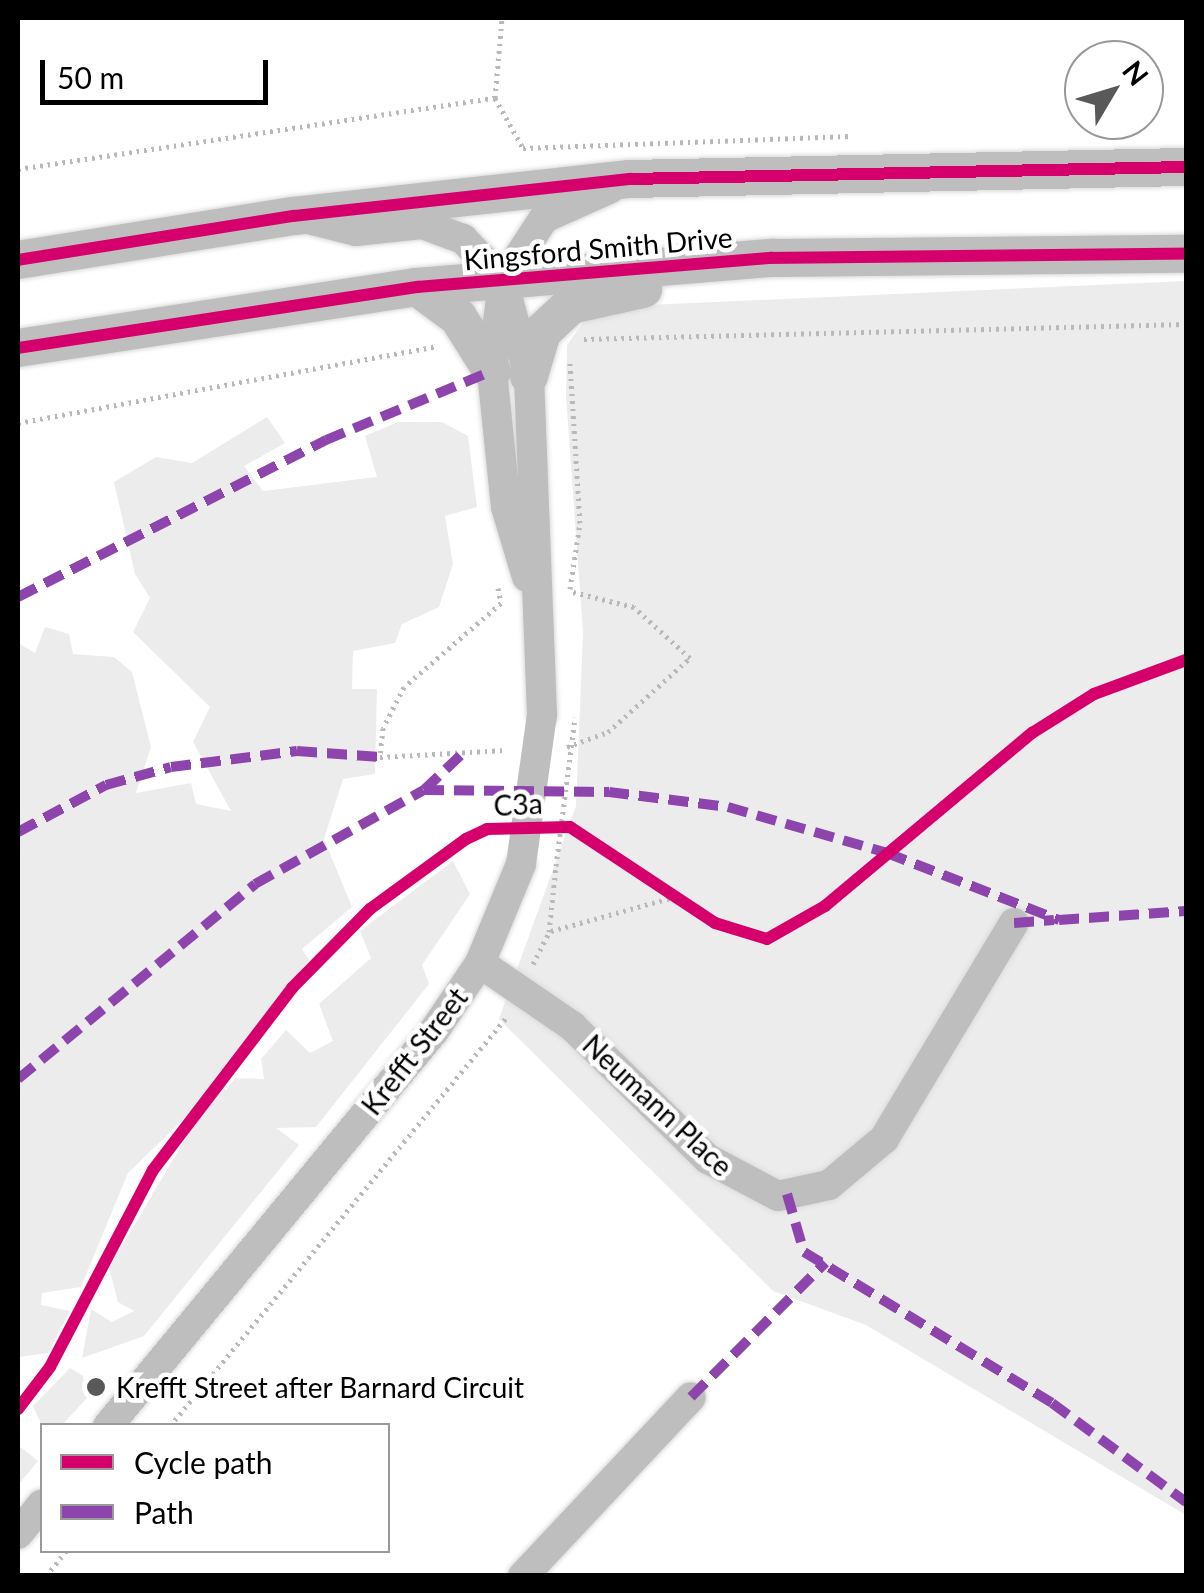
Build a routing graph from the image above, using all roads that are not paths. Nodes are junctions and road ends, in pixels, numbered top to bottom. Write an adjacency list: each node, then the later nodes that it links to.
1 (1186, 166): 2 (main road)
2 (630, 179): 3 (main road); 7 (street)
3 (294, 216): 6 (main road); 7 (street, Krefft Street)
4 (1186, 254): 5 (main road, Kingsford Smith Drive)
5 (772, 258): 7 (main road, Kingsford Smith Drive); 10 (main road)
6 (18, 260)
7 (504, 281): 8 (main road, Kingsford Smith Drive); 10 (street, Krefft Street)
8 (418, 288): 9 (main road, Kingsford Smith Drive); 10 (main road)
9 (18, 348)
10 (499, 364): 12 (street, Krefft Street, bridge)
11 (1014, 923): 12 (street, Neumann Place)
12 (480, 962): 14 (street, Krefft Street)
13 (691, 1397): 17 (street)
14 (110, 1423)
15 (40, 1506): 16 (street)
16 (18, 1534)
17 (522, 1576)

